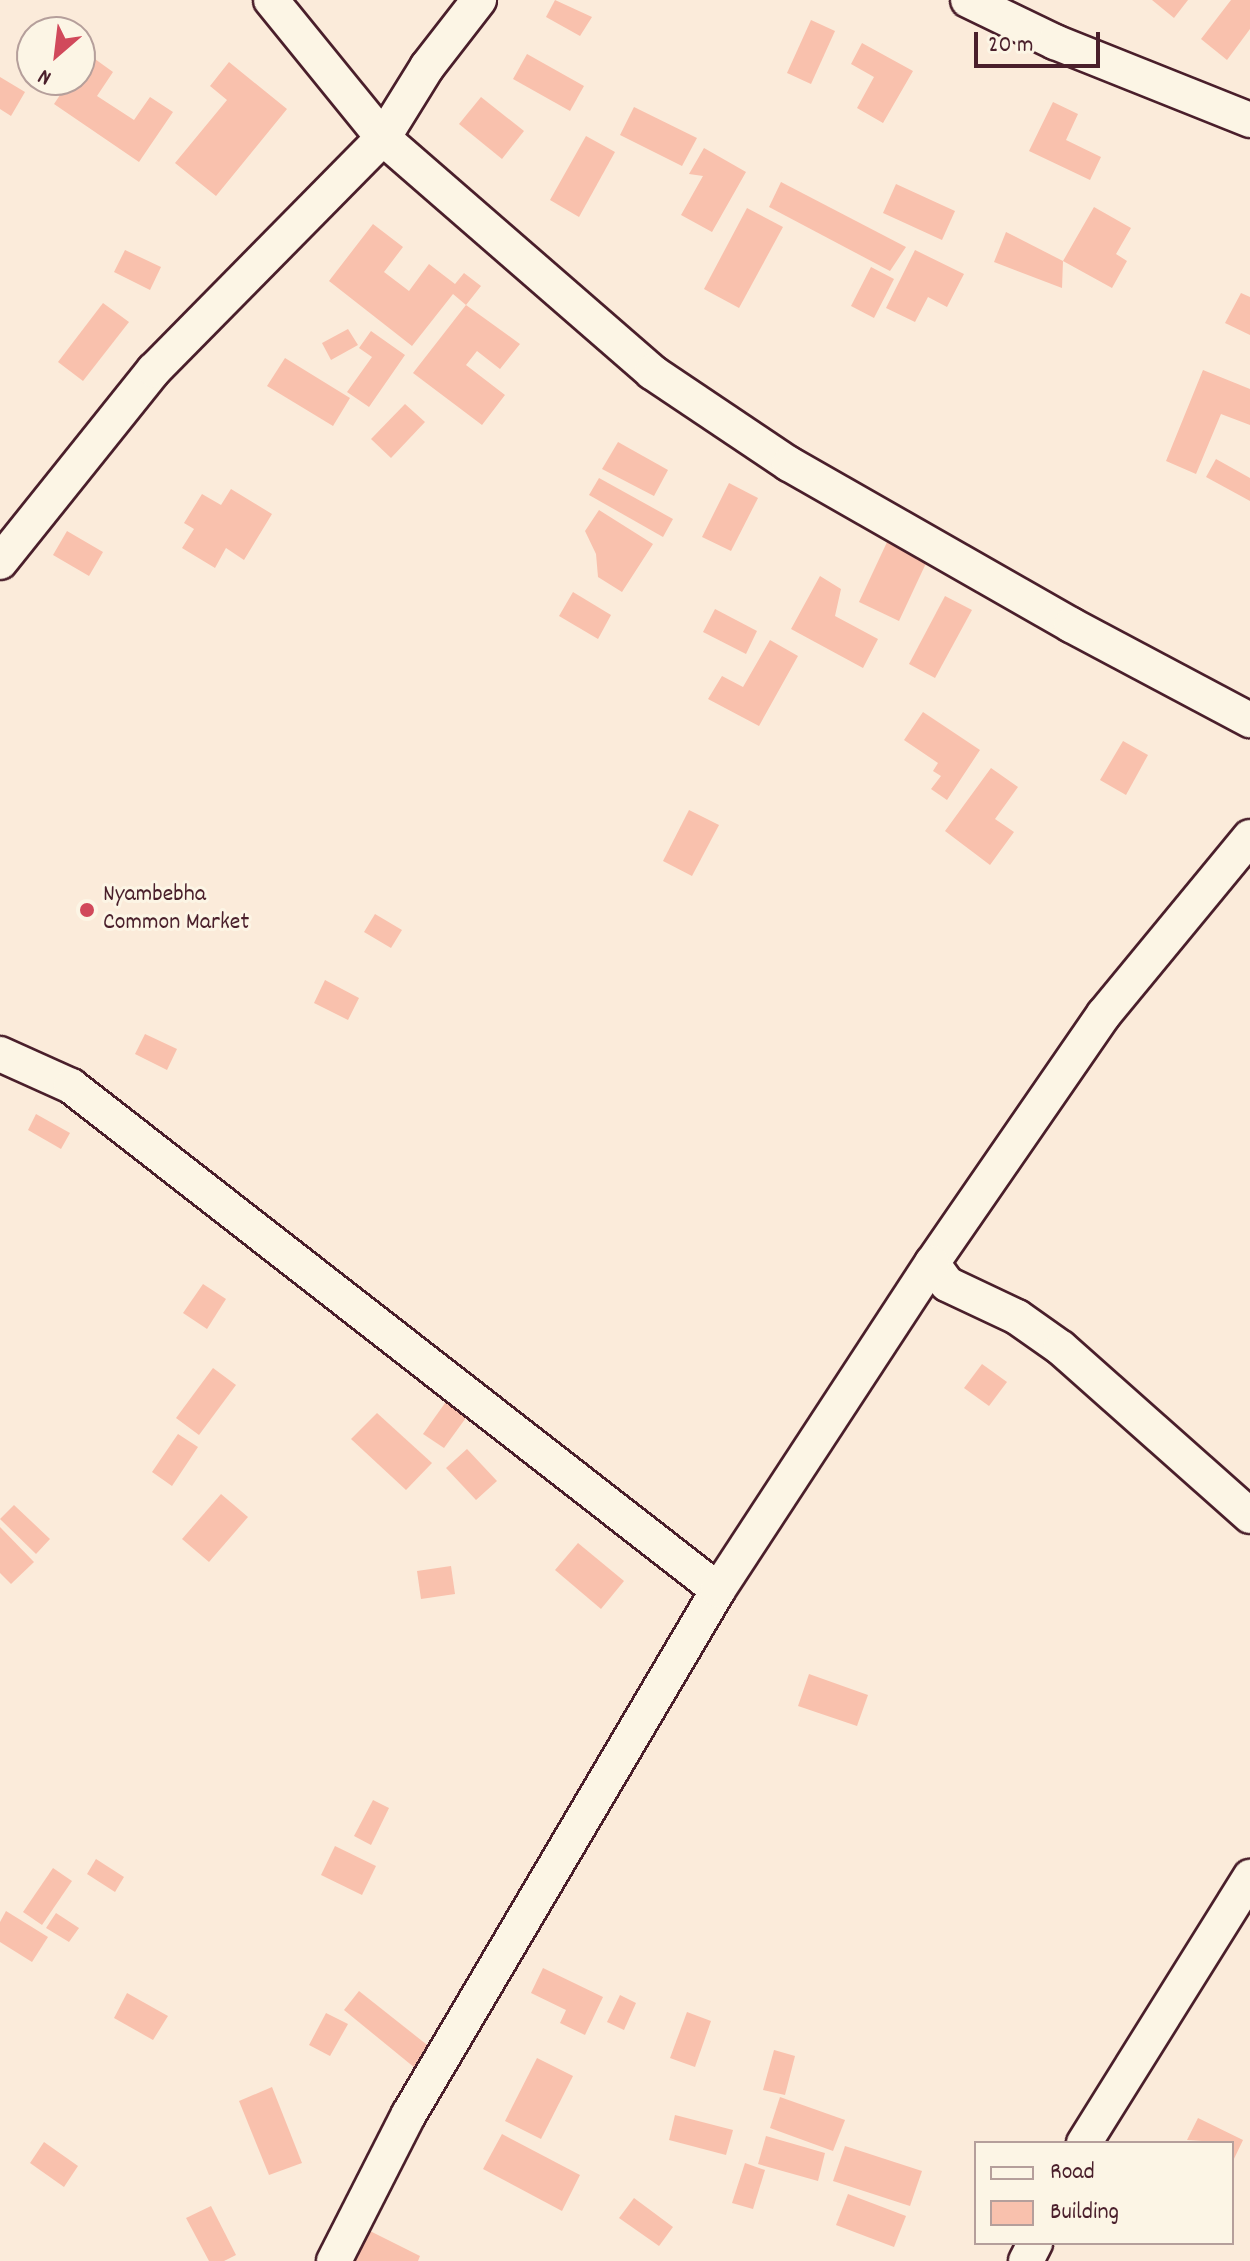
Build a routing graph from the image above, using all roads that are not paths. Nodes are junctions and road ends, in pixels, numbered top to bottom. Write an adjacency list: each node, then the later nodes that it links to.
1 (271, 0): 5 (street)
2 (479, 0): 5 (street)
3 (968, 0): 4 (street)
4 (1250, 120)
5 (383, 138): 6 (street); 7 (street)
6 (0, 562)
7 (1250, 720)
8 (1250, 837): 10 (street)
9 (0, 1054): 12 (street)
10 (932, 1263): 11 (street); 12 (street)
11 (1250, 1516)
12 (718, 1590): 15 (street)
13 (1250, 1877): 14 (street)
14 (1085, 2141)
15 (334, 2261)

